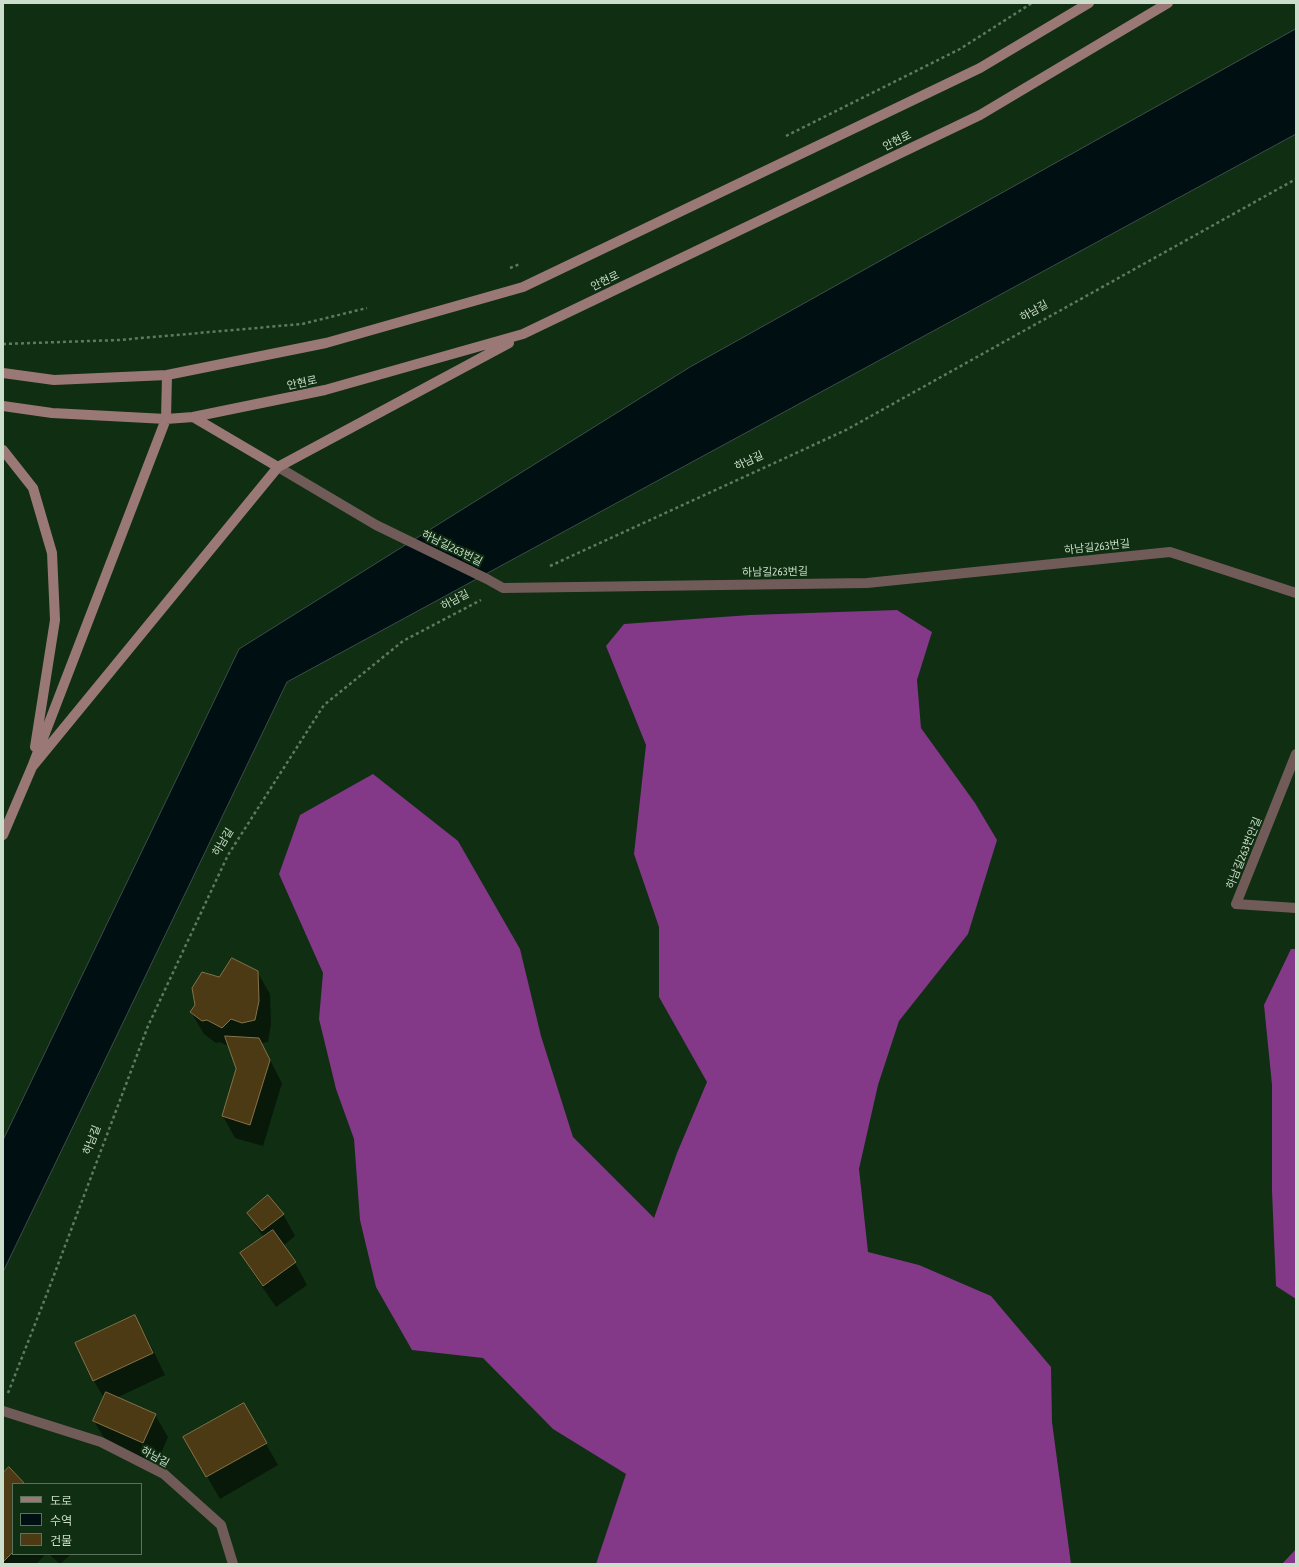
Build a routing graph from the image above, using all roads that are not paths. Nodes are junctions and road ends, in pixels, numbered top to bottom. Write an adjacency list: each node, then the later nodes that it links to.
1 (1088, 3): 5 (street)
2 (1168, 3): 3 (street, 안현로)
3 (532, 330): 7 (street, 안현로); 10 (street)
4 (3, 373): 5 (street)
5 (167, 375): 8 (street)
6 (3, 406): 8 (street, 안현로)
7 (194, 417): 8 (street, 안현로); 10 (street)
8 (166, 419): 13 (street)
9 (3, 450): 13 (street)
10 (278, 467): 11 (street, 하남길263번길); 13 (street)
11 (1296, 593)
12 (1296, 754): 15 (street, 하남길263번안길)
13 (32, 767): 14 (street)
14 (3, 835)
15 (1296, 908)
16 (3, 1411): 17 (street, 하남길)
17 (233, 1564)

